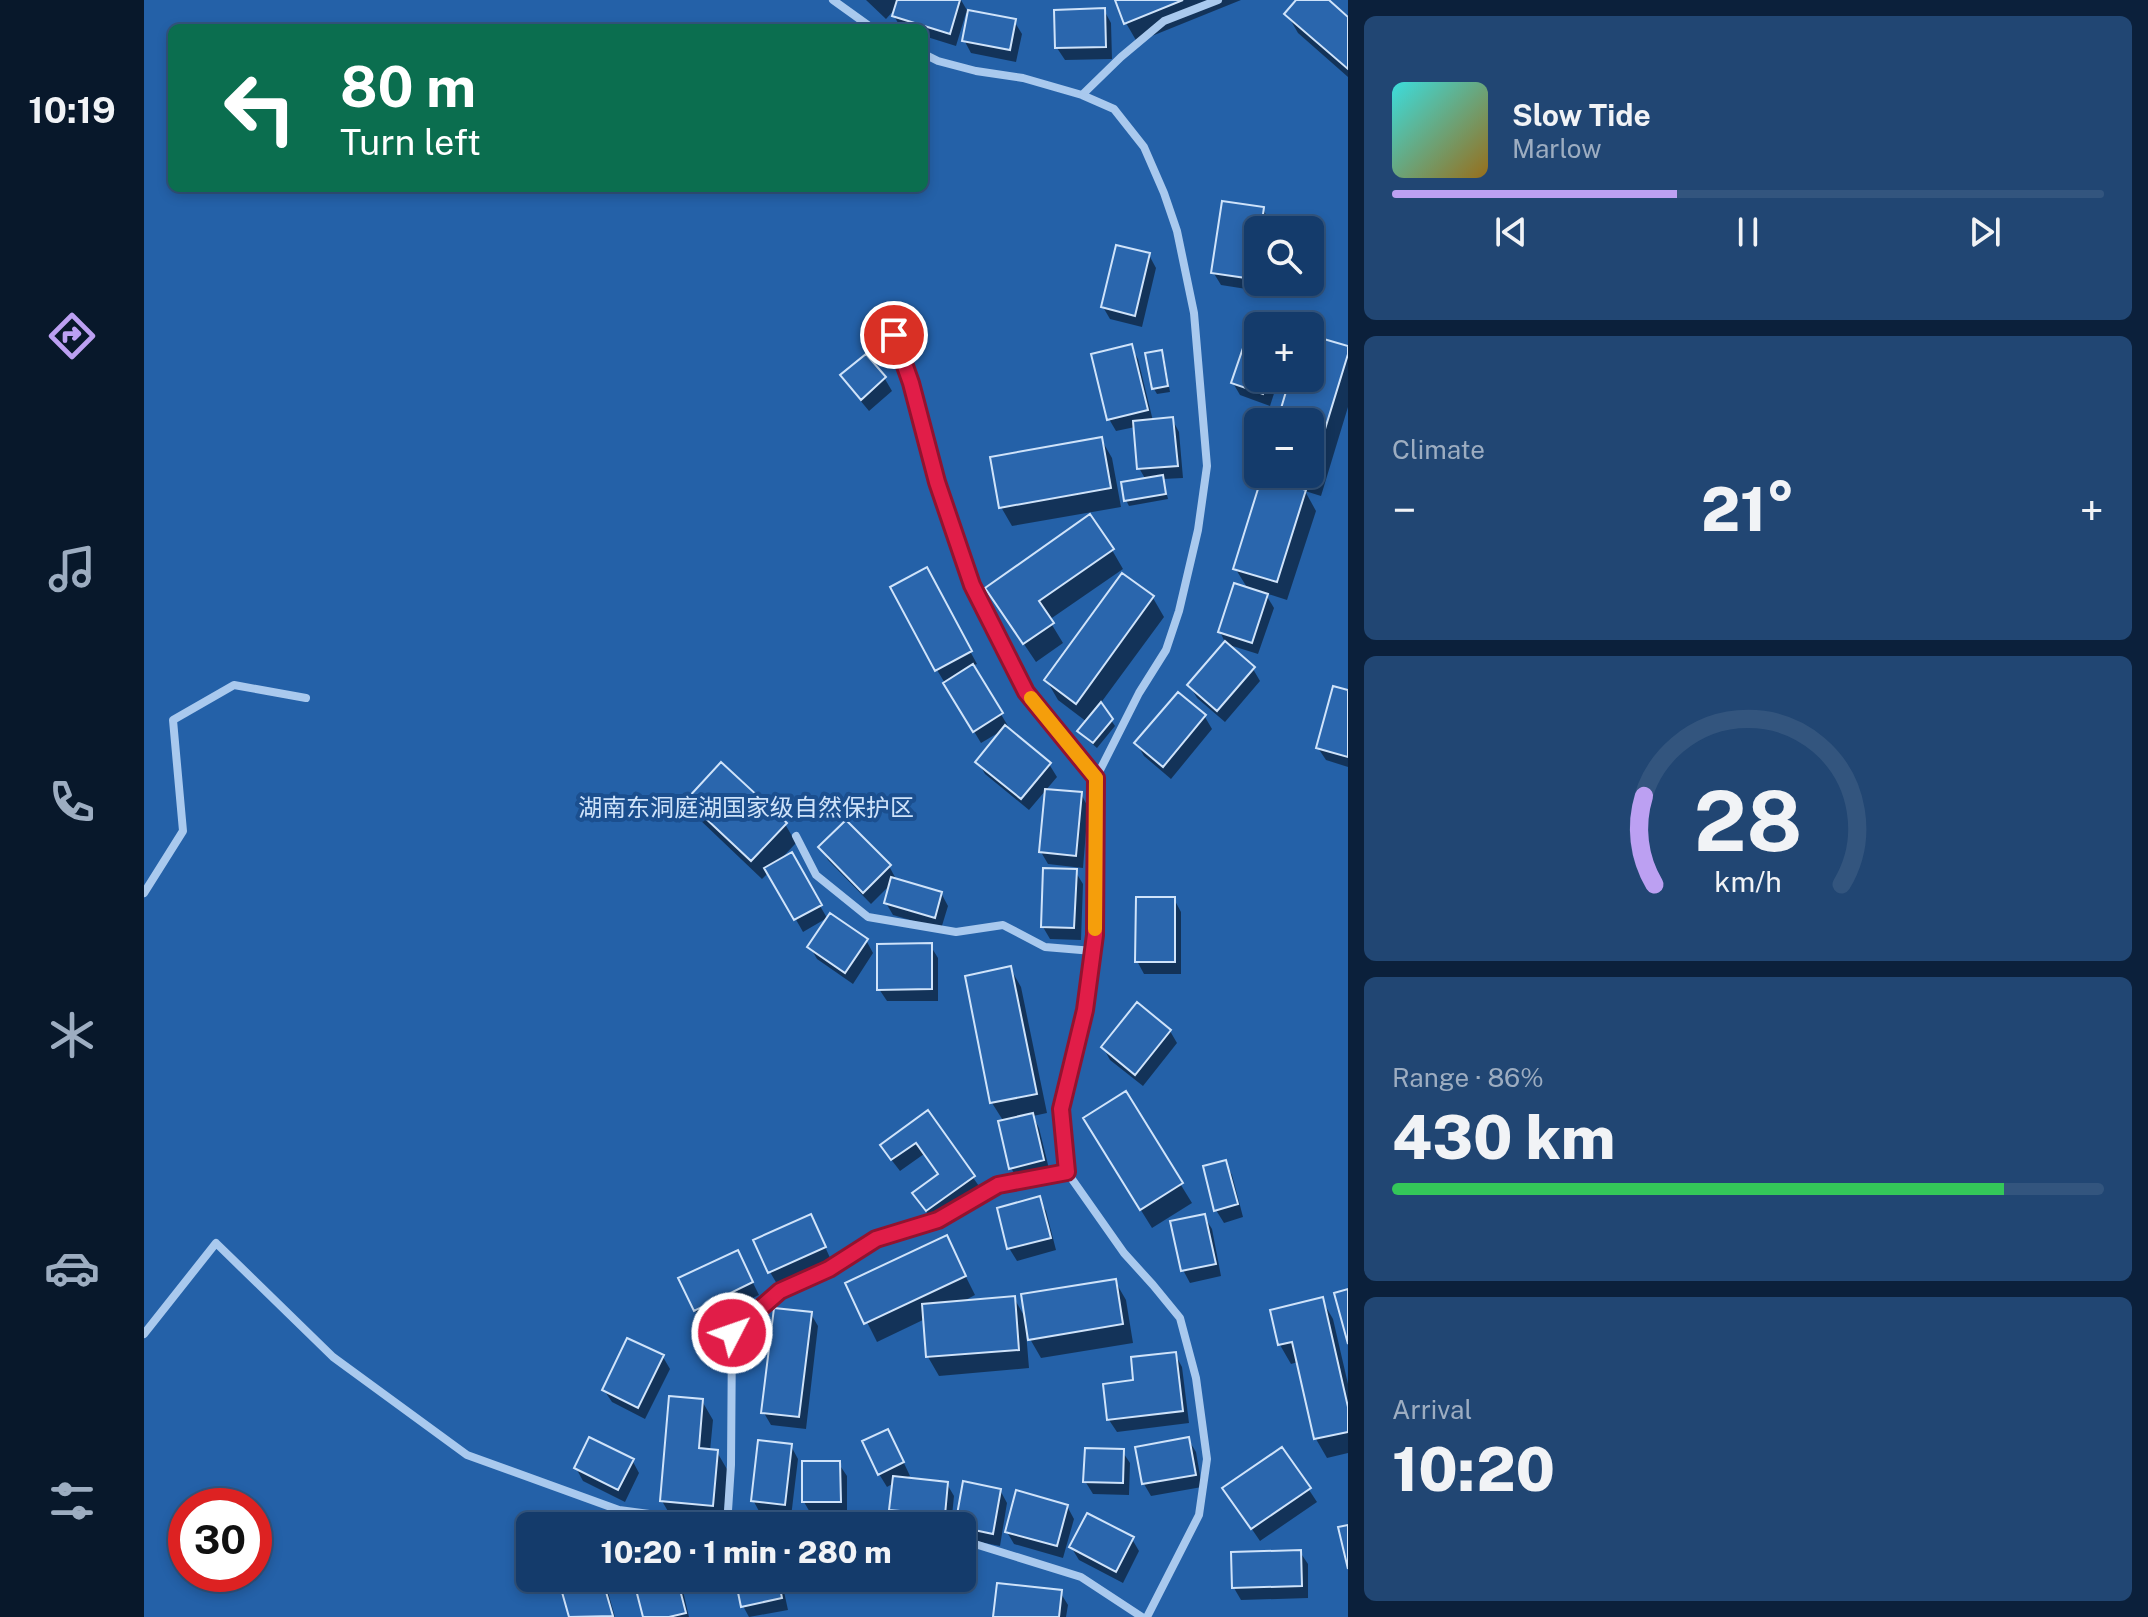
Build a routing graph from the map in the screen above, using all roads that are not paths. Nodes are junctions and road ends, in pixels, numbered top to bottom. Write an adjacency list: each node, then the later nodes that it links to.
1 (833, 0): 3 (street)
2 (1218, 0): 5 (street)
3 (866, 24)
4 (928, 56): 5 (street)
5 (1082, 95): 8 (street)
6 (894, 335): 8 (street)
7 (306, 698): 10 (street)
8 (1096, 778): 11 (street)
9 (796, 836): 11 (street)
10 (144, 893)
11 (1093, 951): 12 (street)
12 (1067, 1172): 15 (street); 17 (street)
13 (144, 1334): 14 (street)
14 (634, 1512)
15 (728, 1512)
16 (976, 1544): 17 (street)
17 (1145, 1617)

